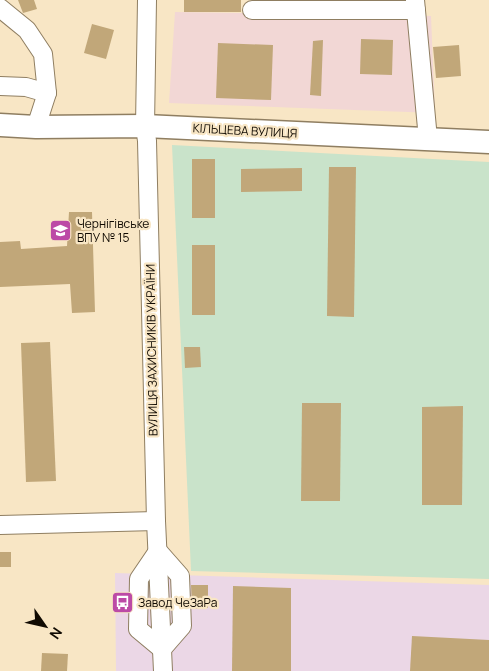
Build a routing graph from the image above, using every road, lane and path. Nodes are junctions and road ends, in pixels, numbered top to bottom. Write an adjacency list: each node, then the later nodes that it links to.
1 (147, 0): 8 (street, ВУЛИЦЯ ЗАХИСНИКІВ УКРАЇНИ)
2 (415, 5): 4 (street); 10 (street)
3 (0, 8): 6 (street)
4 (252, 10)
5 (0, 86): 6 (street)
6 (46, 93): 9 (street)
7 (0, 125): 9 (main road, КІЛЬЦЕВА ВУЛИЦЯ)
8 (146, 126): 9 (main road, КІЛЬЦЕВА ВУЛИЦЯ); 10 (main road, КІЛЬЦЕВА ВУЛИЦЯ); 12 (street, ВУЛИЦЯ ЗАХИСНИКІВ УКРАЇНИ)
9 (36, 127)
10 (428, 139): 11 (main road, КІЛЬЦЕВА ВУЛИЦЯ)
11 (489, 142)
12 (156, 521): 13 (street); 14 (street, ВУЛИЦЯ ЗАХИСНИКІВ УКРАЇНИ)
13 (0, 525)
14 (163, 671)

